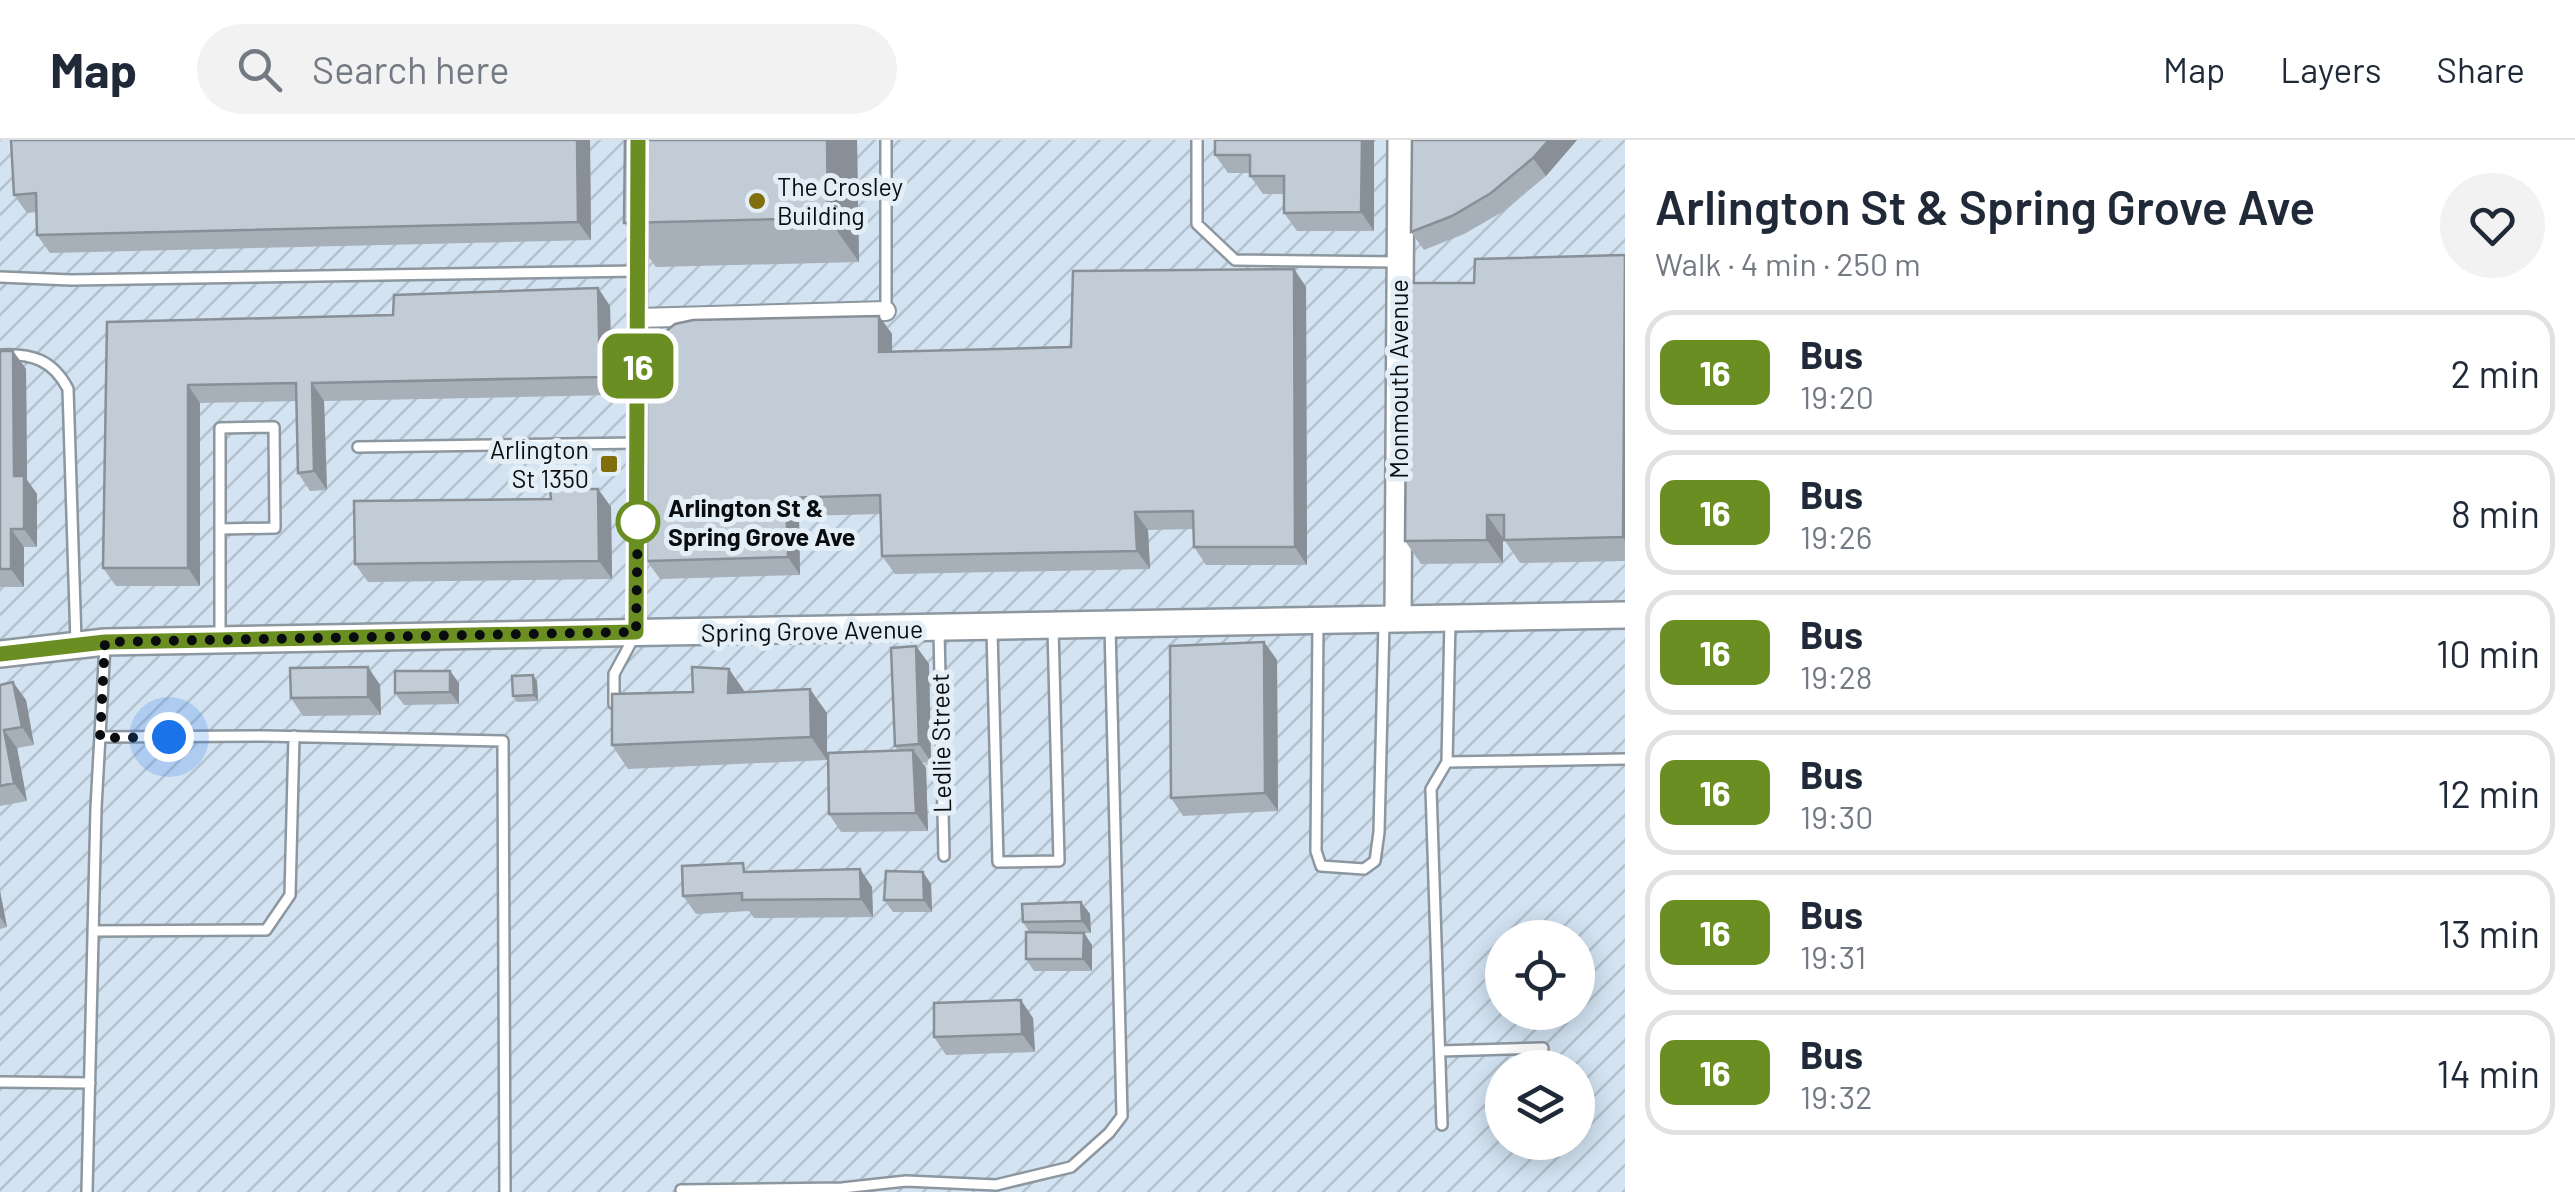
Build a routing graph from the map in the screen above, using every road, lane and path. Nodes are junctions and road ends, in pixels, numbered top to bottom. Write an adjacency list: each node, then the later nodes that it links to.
1 (886, 140): 8 (lane)
2 (1197, 140): 5 (lane)
3 (1402, 140): 5 (main road, Monmouth Avenue)
4 (638, 196): 6 (street)
5 (1400, 262): 16 (main road, Monmouth Avenue)
6 (638, 271): 7 (lane); 9 (street)
7 (0, 277)
8 (886, 312): 9 (street)
9 (638, 318): 11 (street)
10 (0, 354): 25 (lane)
11 (638, 443): 12 (lane); 22 (street)
12 (358, 447)
13 (221, 529): 13 (lane); 23 (lane)
14 (1625, 615): 15 (main road, Spring Grove Avenue)
15 (1450, 617): 16 (main road, Spring Grove Avenue); 31 (lane)
16 (1391, 618): 17 (main road, Spring Grove Avenue); 17 (lane)
17 (1318, 619): 18 (main road, Spring Grove Avenue)
18 (1110, 624): 19 (main road, Spring Grove Avenue); 39 (lane)
19 (1054, 626): 20 (main road, Spring Grove Avenue); 20 (lane)
20 (992, 627): 21 (main road, Spring Grove Avenue)
21 (938, 629): 22 (main road, Spring Grove Avenue); 32 (lane, Ledlie Street)
22 (636, 632): 23 (main road, Spring Grove Avenue); 27 (lane)
23 (220, 641): 24 (main road, Spring Grove Avenue)
24 (105, 642): 25 (main road, Spring Grove Avenue); 29 (lane)
25 (76, 644): 26 (main road, Spring Grove Avenue)
26 (0, 654)
27 (614, 713)
28 (294, 736): 29 (lane); 33 (lane); 41 (lane)
29 (100, 738): 33 (lane)
30 (1625, 759): 31 (lane)
31 (1447, 762): 35 (lane)
32 (944, 856)
33 (93, 931): 37 (lane)
34 (1544, 1048): 35 (lane)
35 (1440, 1051): 38 (lane)
36 (0, 1082): 37 (lane)
37 (90, 1082): 40 (lane)
38 (1442, 1124)
39 (681, 1190)
40 (86, 1192)
41 (505, 1192)

